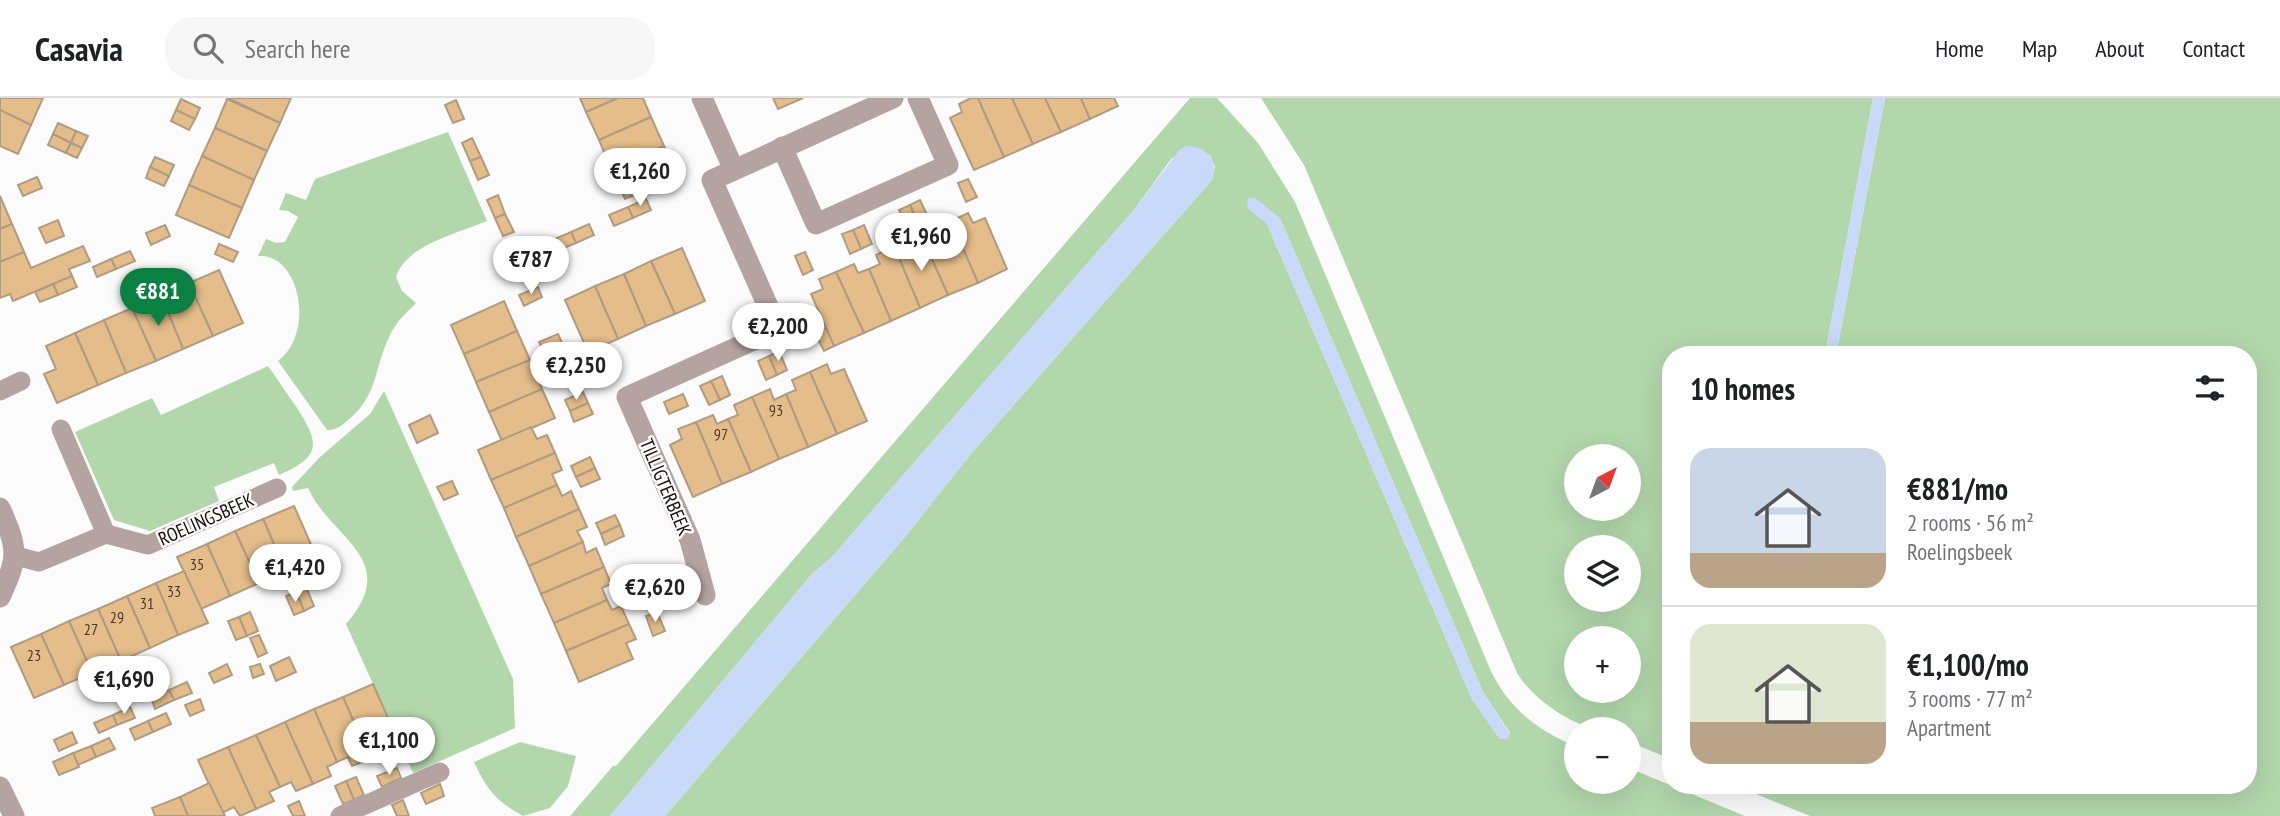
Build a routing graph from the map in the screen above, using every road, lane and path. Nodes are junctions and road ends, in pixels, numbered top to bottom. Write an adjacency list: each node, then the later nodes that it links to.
1 (702, 98): 5 (street)
2 (893, 98): 4 (street, TILLIGTERBEEK)
3 (918, 98): 4 (street)
4 (782, 147): 5 (street, TILLIGTERBEEK)
5 (734, 170): 13 (street, TILLIGTERBEEK)
6 (21, 382): 7 (lane)
7 (0, 391)
8 (61, 429): 11 (lane)
9 (277, 488): 11 (lane, ROELINGSBEEK)
10 (0, 508): 12 (street)
11 (106, 534): 12 (lane)
12 (16, 556): 14 (street)
13 (705, 595)
14 (0, 597)
15 (440, 772): 18 (lane)
16 (0, 787): 17 (street)
17 (14, 816)
18 (340, 816)

